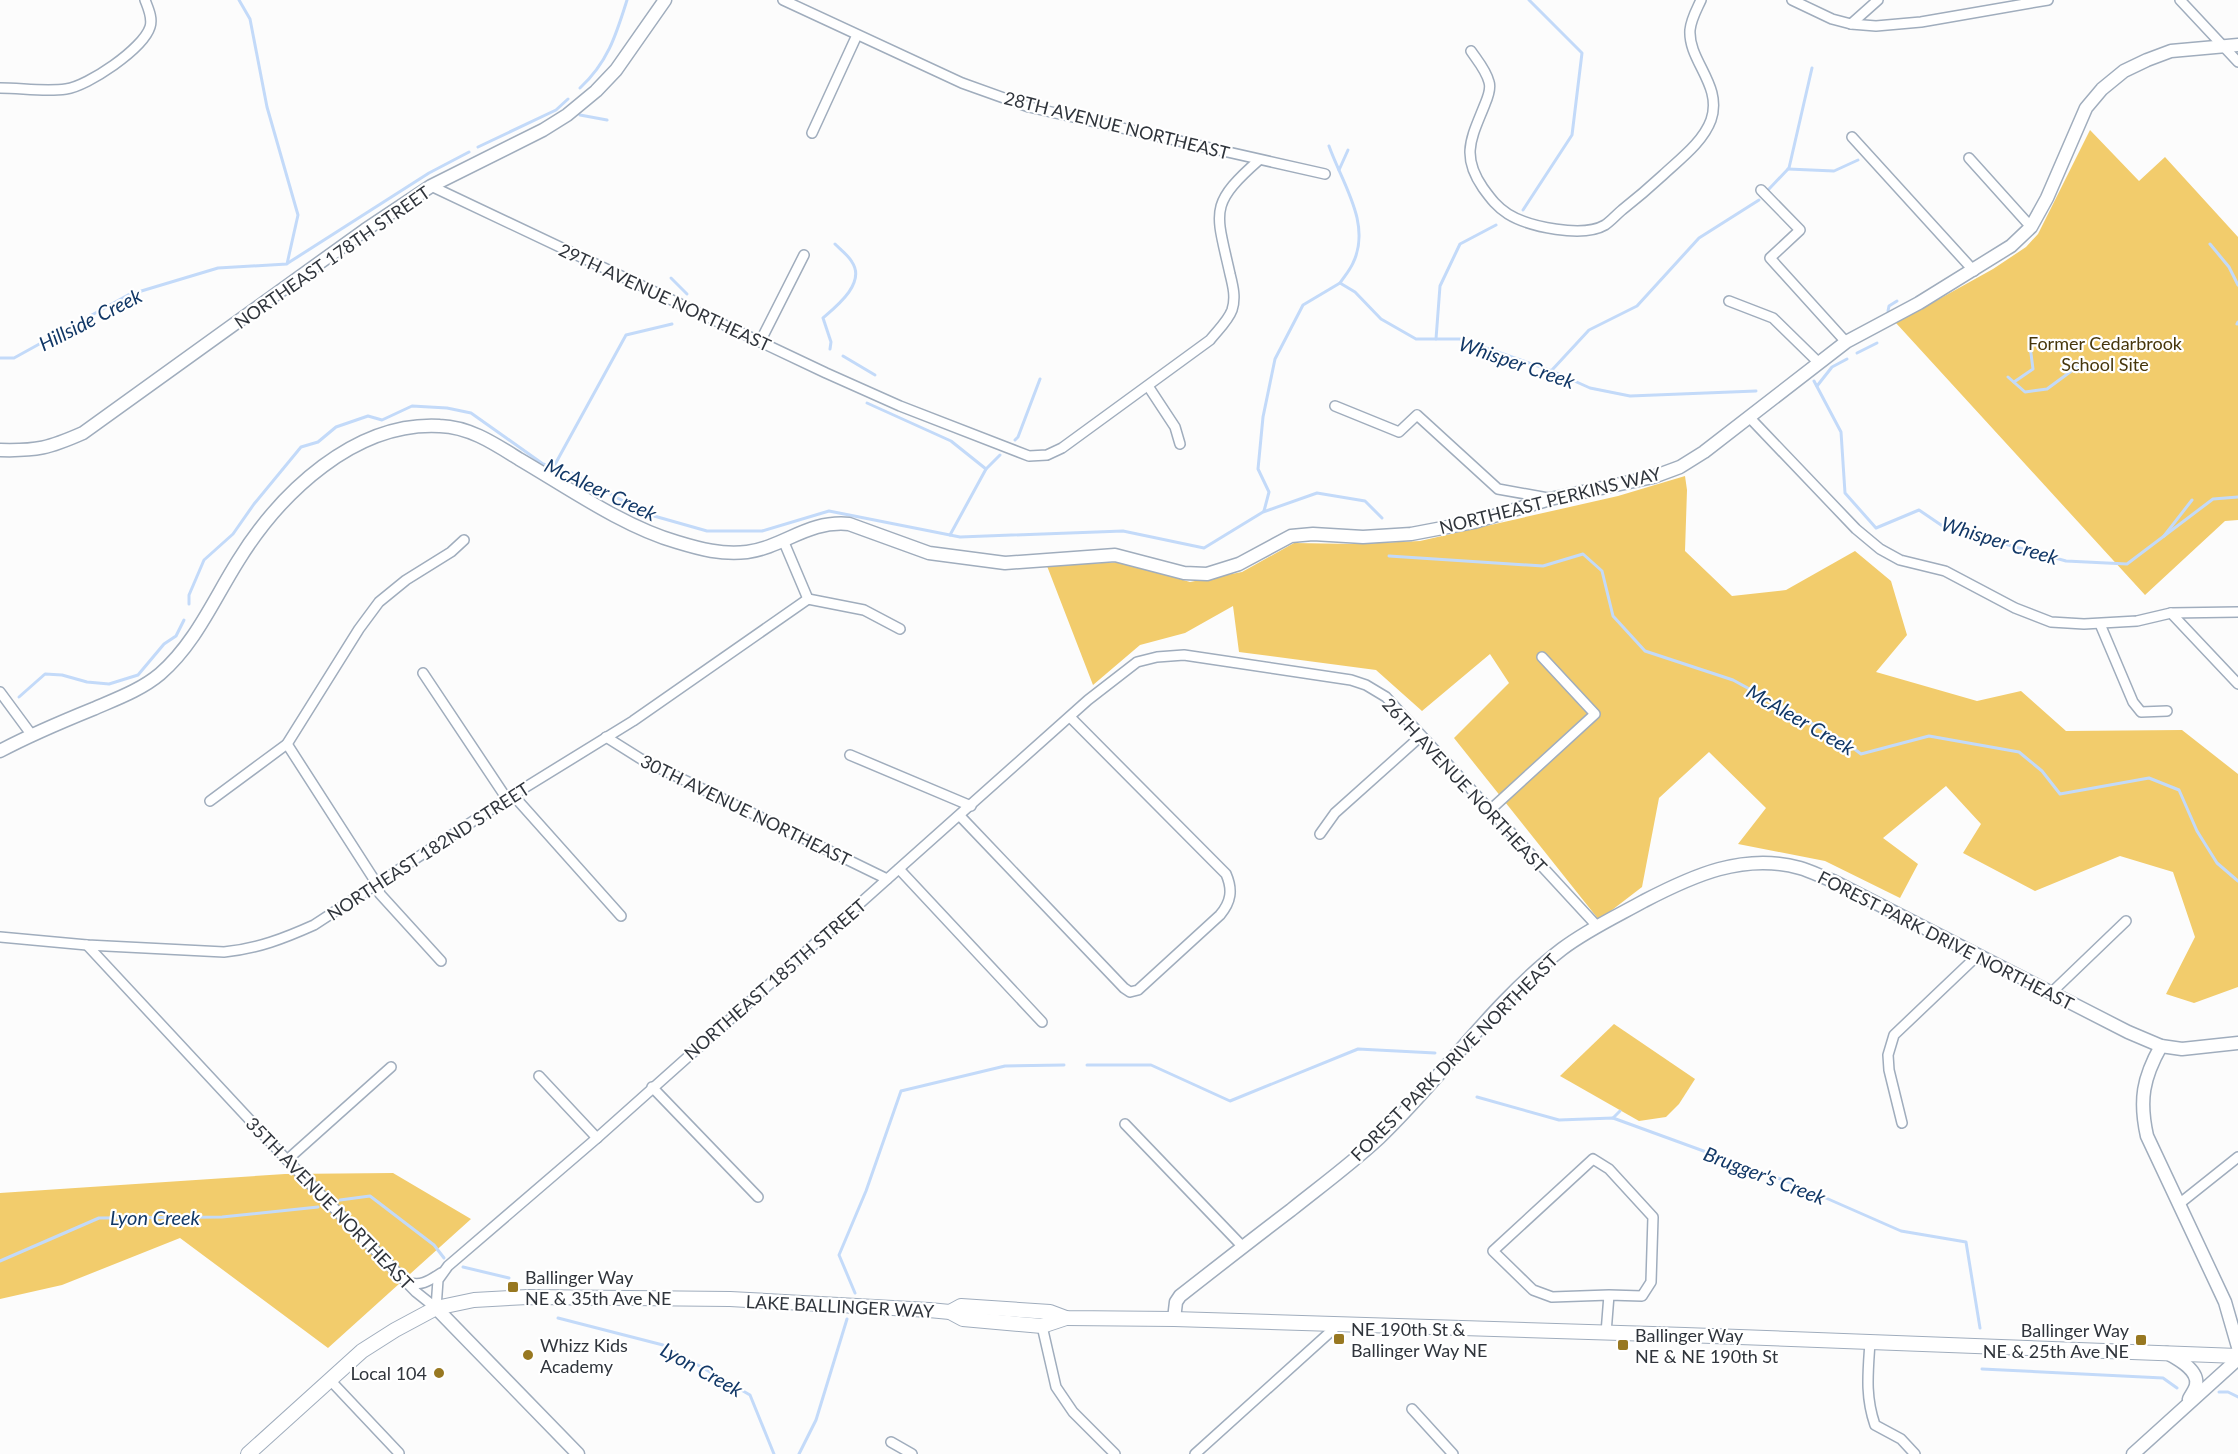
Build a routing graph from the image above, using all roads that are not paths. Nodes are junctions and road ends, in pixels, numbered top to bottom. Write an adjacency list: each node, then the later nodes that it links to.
1 (145, 0): 15 (street)
2 (665, 0): 21 (street, NORTHEAST 178TH STREET)
3 (783, 0): 10 (street, 28TH AVENUE NORTHEAST)
4 (1701, 0): 13 (street)
5 (1792, 0): 9 (street)
6 (1878, 0): 9 (street)
7 (2048, 0): 9 (street)
8 (2180, 0): 12 (street)
9 (1851, 24)
10 (857, 35): 16 (street); 19 (street, 28TH AVENUE NORTHEAST)
11 (2238, 45): 12 (street, NORTHEAST PERKINS WAY)
12 (2224, 47): 14 (street); 23 (street, NORTHEAST PERKINS WAY)
13 (1471, 51)
14 (2238, 62)
15 (0, 88)
16 (812, 133)
17 (1852, 137): 25 (street)
18 (1969, 158): 23 (street)
19 (1259, 159): 20 (street, 28TH AVENUE NORTHEAST); 30 (street, 29TH AVENUE NORTHEAST)
20 (1325, 174)
21 (431, 186): 27 (street, 29TH AVENUE NORTHEAST); 34 (street, NORTHEAST 178TH STREET)
22 (1761, 190): 28 (street)
23 (2031, 227): 25 (street, NORTHEAST PERKINS WAY)
24 (804, 255): 27 (street)
25 (1974, 271): 28 (street, NORTHEAST PERKINS WAY)
26 (1729, 301): 29 (street)
27 (760, 342): 30 (street, 29TH AVENUE NORTHEAST)
28 (1846, 342): 29 (street, NORTHEAST PERKINS WAY)
29 (1818, 362): 32 (street, NORTHEAST PERKINS WAY)
30 (1148, 386): 33 (street)
31 (1335, 406): 35 (street)
32 (1749, 417): 35 (street, NORTHEAST PERKINS WAY); 41 (street)
33 (1180, 444)
34 (0, 450)
35 (1550, 499): 37 (street, NORTHEAST PERKINS WAY)
36 (464, 540): 53 (street)
37 (783, 540): 38 (street); 50 (street, NORTHEAST PERKINS WAY)
38 (807, 600): 42 (street); 52 (street, NORTHEAST 182ND STREET)
39 (2238, 612): 40 (street)
40 (2171, 613): 41 (street); 46 (street)
41 (2100, 624): 48 (street)
42 (900, 629)
43 (1542, 657): 59 (street)
44 (1137, 662): 49 (street, NORTHEAST 185TH STREET); 51 (street, 26TH AVENUE NORTHEAST)
45 (423, 673): 56 (street)
46 (2238, 684)
47 (4, 698): 50 (street)
48 (2167, 711)
49 (1070, 717): 58 (street, NORTHEAST 185TH STREET); 60 (street)
50 (31, 734): 54 (street, NORTHEAST PERKINS WAY)
51 (1421, 735): 59 (street, 26TH AVENUE NORTHEAST); 61 (street)
52 (606, 737): 56 (street, NORTHEAST 182ND STREET); 63 (street, 30TH AVENUE NORTHEAST)
53 (287, 744): 57 (street); 64 (street)
54 (0, 751)
55 (850, 755): 58 (street)
56 (510, 797): 64 (street, NORTHEAST 182ND STREET); 65 (street)
57 (210, 801)
58 (971, 806): 60 (street, NORTHEAST 185TH STREET)
59 (1489, 811): 67 (street, 26TH AVENUE NORTHEAST)
60 (960, 816): 62 (street, NORTHEAST 185TH STREET)
61 (1320, 834)
62 (899, 869): 63 (street, NORTHEAST 185TH STREET); 73 (street)
63 (887, 879): 78 (street, NORTHEAST 185TH STREET)
64 (377, 884): 69 (street, NORTHEAST 182ND STREET); 71 (street)
65 (621, 916)
66 (2126, 921): 72 (street)
67 (1598, 926): 70 (street, FOREST PARK DRIVE NORTHEAST); 86 (street, FOREST PARK DRIVE NORTHEAST)
68 (0, 937): 69 (street, NORTHEAST 182ND STREET)
69 (87, 945): 83 (street, 35TH AVENUE NORTHEAST)
70 (1978, 956): 72 (street, FOREST PARK DRIVE NORTHEAST); 79 (street)
71 (441, 961)
72 (2051, 993): 75 (street, FOREST PARK DRIVE NORTHEAST)
73 (1042, 1022)
74 (2238, 1043): 75 (street, FOREST PARK DRIVE NORTHEAST)
75 (2161, 1046): 85 (street)
76 (391, 1067): 83 (street)
77 (539, 1076): 81 (street)
78 (652, 1088): 81 (street, NORTHEAST 185TH STREET); 84 (street)
79 (1902, 1123)
80 (1125, 1124): 86 (street)
81 (597, 1138): 87 (street, NORTHEAST 185TH STREET)
82 (2238, 1157): 85 (street)
83 (287, 1160): 88 (street, 35TH AVENUE NORTHEAST)
84 (758, 1197)
85 (2179, 1204): 98 (street)
86 (1243, 1247): 93 (street, FOREST PARK DRIVE NORTHEAST)
87 (443, 1272): 88 (street, NORTHEAST 185TH STREET); 90 (street)
88 (403, 1280): 90 (street, 35TH AVENUE NORTHEAST)
89 (1609, 1295): 89 (street); 96 (street)
90 (436, 1308): 91 (main road, LAKE BALLINGER WAY); 101 (main road, LAKE BALLINGER WAY); 107 (street, 35TH AVENUE NORTHEAST)
91 (950, 1312): 92 (main road, LAKE BALLINGER WAY); 95 (main road, LAKE BALLINGER WAY)
92 (1066, 1318): 93 (main road); 95 (main road, LAKE BALLINGER WAY)
93 (1174, 1319): 94 (main road)
94 (1338, 1325): 96 (main road); 110 (street)
95 (1042, 1326): 109 (street)
96 (1606, 1333): 97 (main road)
97 (1870, 1342): 99 (main road); 112 (street)
98 (2238, 1347)
99 (2167, 1353): 100 (main road); 103 (street)
100 (2238, 1358): 103 (street)
101 (330, 1380): 105 (street); 106 (main road, LAKE BALLINGER WAY)
102 (1412, 1409): 111 (street)
103 (2183, 1409): 113 (street)
104 (891, 1442): 108 (street)
105 (399, 1453)
106 (248, 1454)
107 (578, 1454)
108 (912, 1454)
109 (1115, 1454)
110 (1195, 1454)
111 (1453, 1454)
112 (1915, 1454)
113 (2133, 1454)

